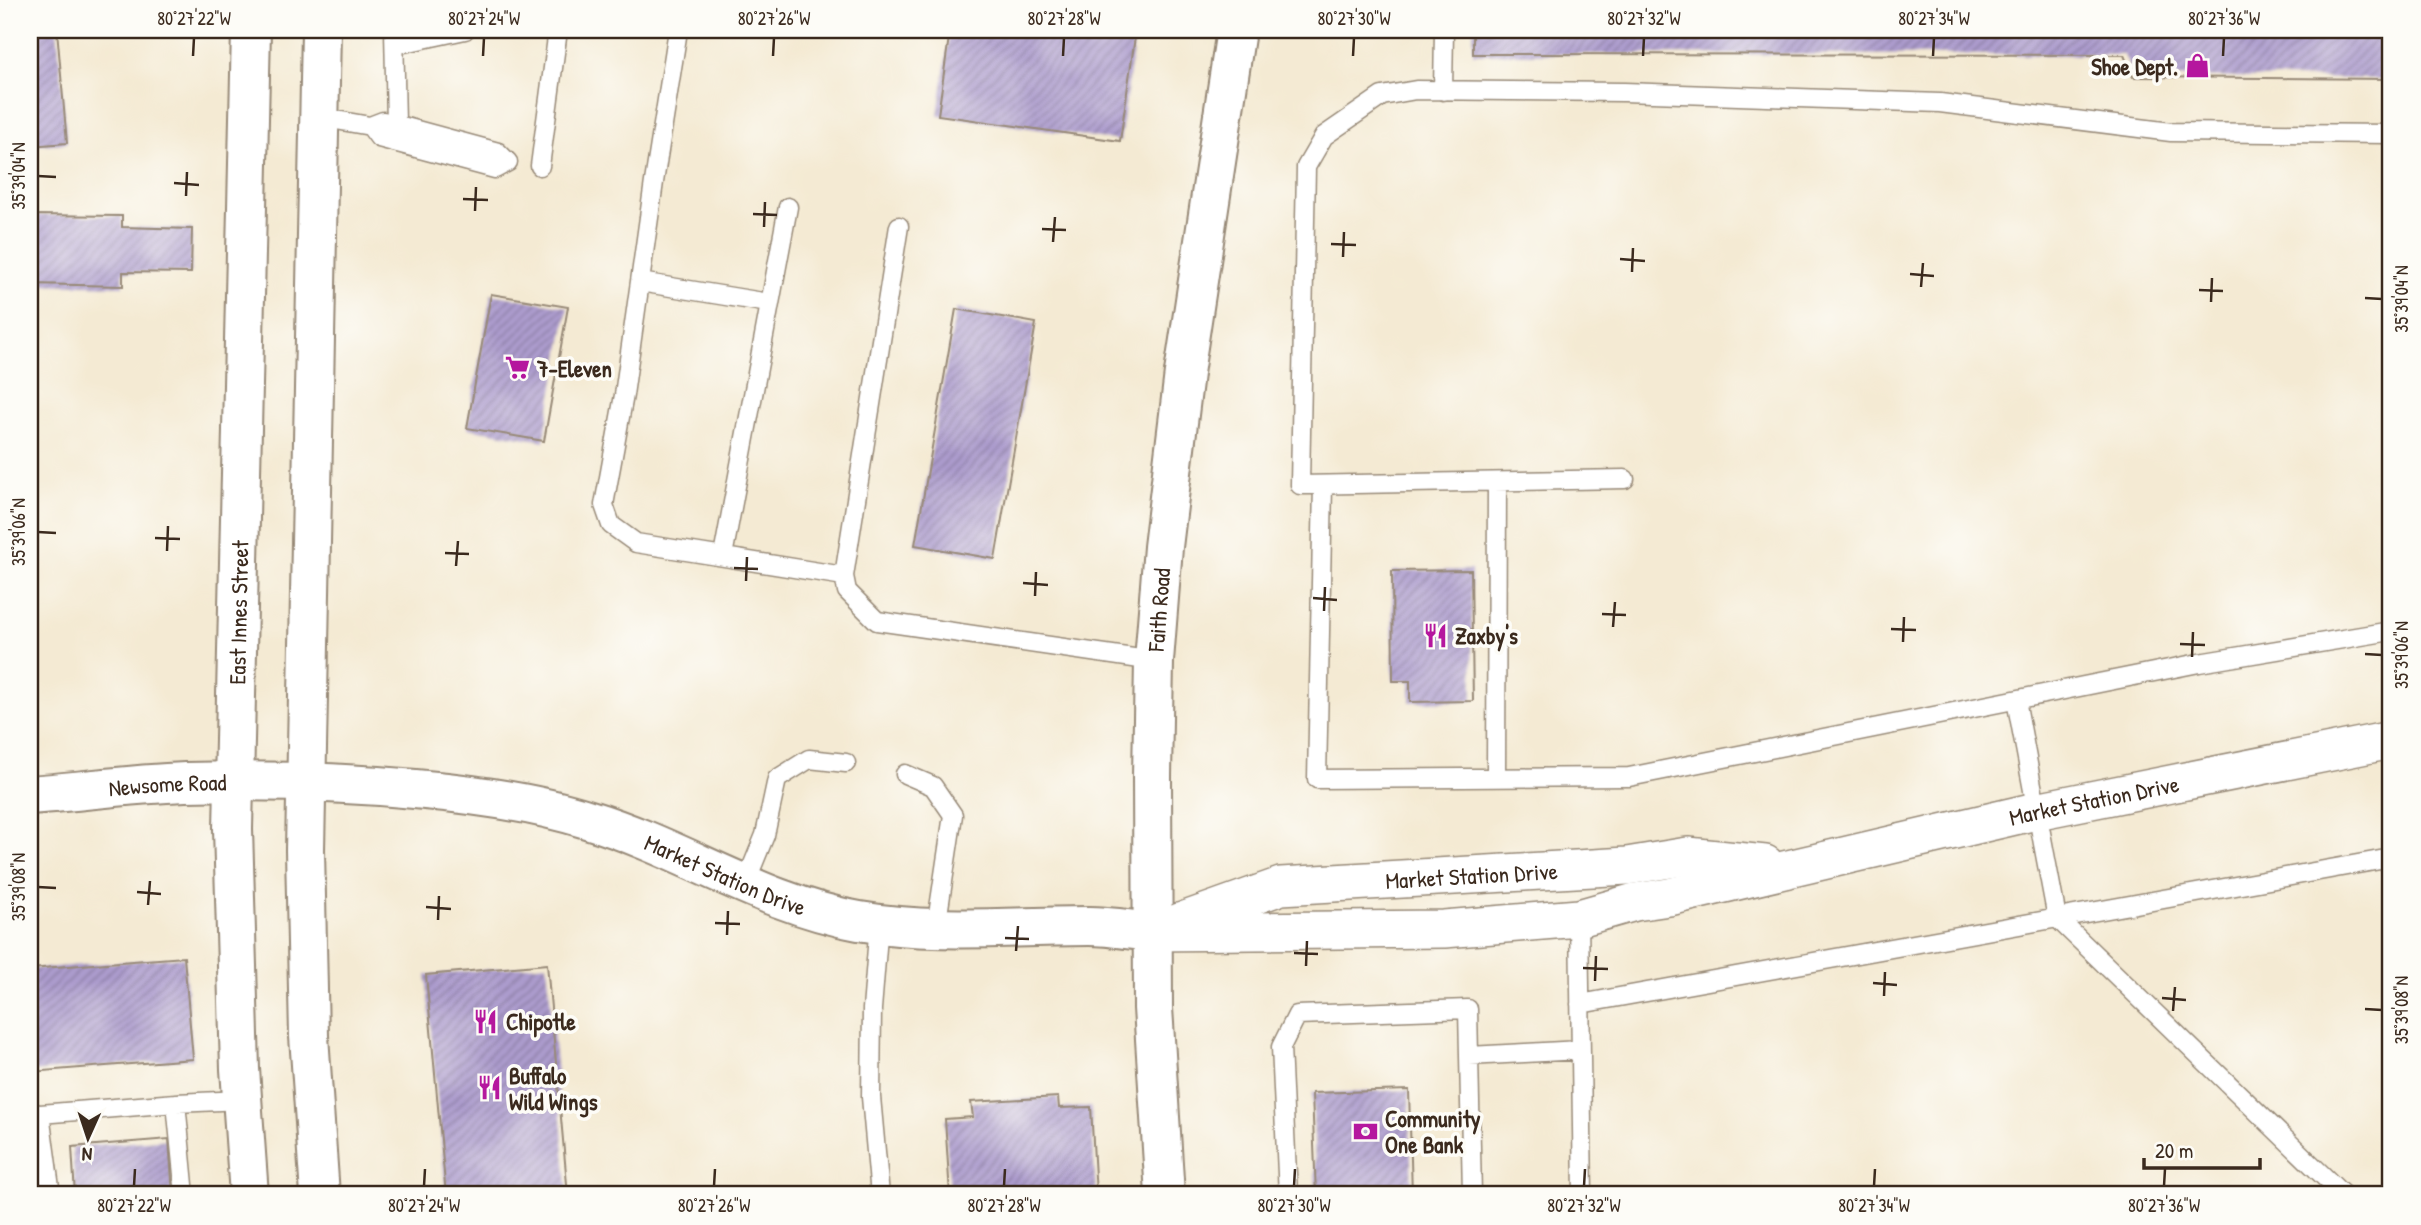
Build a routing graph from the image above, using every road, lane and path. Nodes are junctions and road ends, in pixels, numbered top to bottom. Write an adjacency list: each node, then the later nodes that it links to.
1 (250, 30): 31 (main road, East Innes Street)
2 (321, 30): 10 (main road)
3 (465, 30): 8 (lane)
4 (558, 30): 14 (lane)
5 (678, 30): 17 (lane)
6 (1236, 30): 25 (main road, Faith Road)
7 (1444, 30): 9 (lane)
8 (394, 37): 11 (lane)
9 (1443, 90): 13 (lane); 21 (lane)
10 (319, 117): 12 (lane); 32 (main road)
11 (396, 124): 12 (lane); 12 (lane)
12 (370, 127)
13 (2391, 134)
14 (540, 166)
15 (788, 206): 18 (lane)
16 (899, 226): 23 (lane)
17 (639, 282): 18 (lane); 22 (lane)
18 (769, 303): 22 (lane)
19 (1625, 479): 20 (lane)
20 (1497, 482): 21 (lane); 30 (lane)
21 (1323, 485): 30 (lane)
22 (723, 556): 23 (lane)
23 (844, 576): 25 (lane)
24 (2391, 631): 26 (lane)
25 (1154, 661): 42 (main road, Faith Road)
26 (2016, 700): 30 (lane); 34 (lane)
27 (2391, 740): 34 (street, Market Station Drive)
28 (846, 763): 37 (lane)
29 (905, 774): 41 (lane)
30 (1496, 777)
31 (234, 781): 32 (main road, Newsome Road); 33 (main road, Newsome Road); 46 (main road, East Innes Street)
32 (306, 783): 37 (main road, Market Station Drive); 52 (main road)
33 (30, 795)
34 (2036, 811): 36 (street, Market Station Drive); 39 (lane)
35 (2391, 858): 39 (lane)
36 (1797, 867): 38 (street, Market Station Drive); 42 (street, Market Station Drive)
37 (745, 884): 40 (main road, Market Station Drive)
38 (1579, 918): 42 (street, Market Station Drive); 43 (lane)
39 (2057, 918): 43 (lane); 58 (lane)
40 (880, 923): 41 (main road, Market Station Drive); 53 (lane)
41 (936, 928): 42 (main road, Market Station Drive)
42 (1152, 932): 54 (main road, Faith Road)
43 (1580, 1004): 44 (lane)
44 (1580, 1050): 45 (lane); 57 (lane)
45 (1469, 1056): 55 (lane); 56 (lane)
46 (242, 1100): 47 (lane); 51 (main road, East Innes Street)
47 (176, 1103): 48 (lane); 50 (lane)
48 (35, 1113): 49 (lane)
49 (51, 1195)
50 (184, 1195)
51 (249, 1195)
52 (320, 1195)
53 (880, 1195)
54 (1165, 1195)
55 (1288, 1195)
56 (1472, 1195)
57 (1583, 1195)
58 (2343, 1195)

